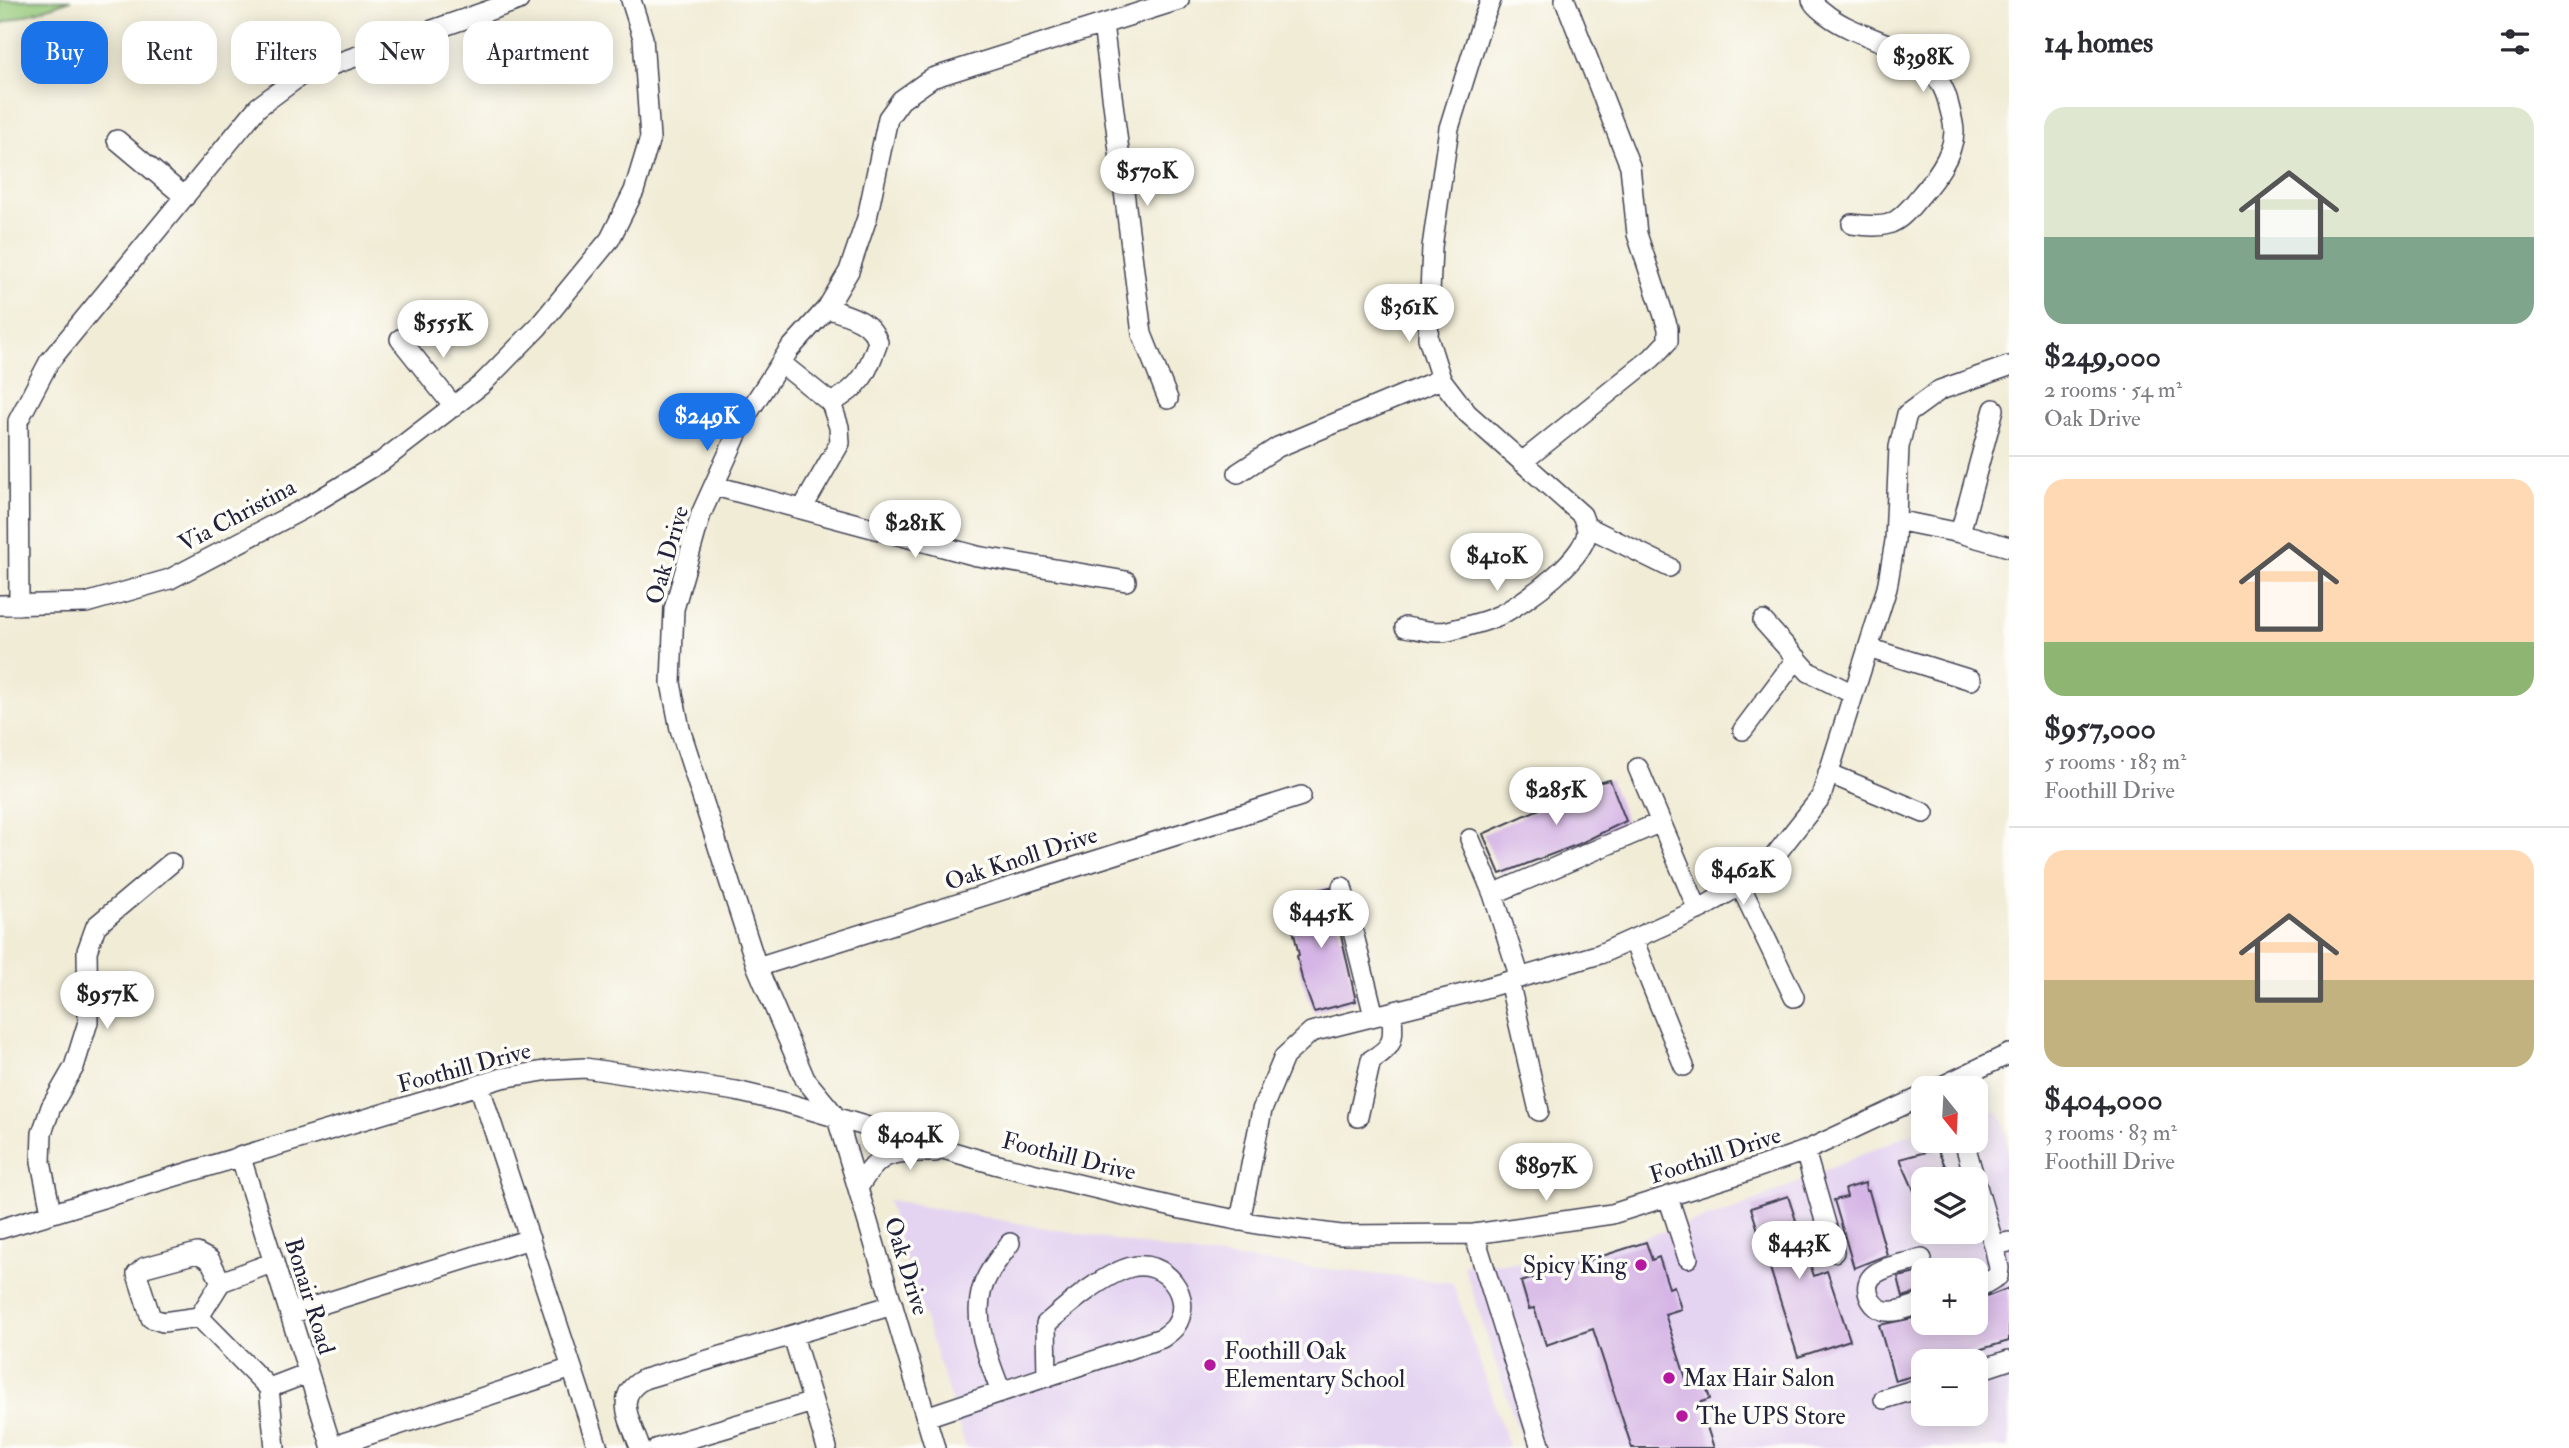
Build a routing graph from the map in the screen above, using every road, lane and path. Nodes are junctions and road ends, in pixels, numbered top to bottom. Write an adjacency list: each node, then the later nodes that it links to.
1 (519, 0): 9 (street, Via Christina)
2 (631, 0): 18 (street, Via Christina)
3 (1179, 0): 7 (street, Oak Drive)
4 (1492, 0): 15 (street)
5 (1565, 0): 20 (street)
6 (1812, 0): 10 (street)
7 (1103, 23): 11 (street, Oak Drive); 16 (street)
8 (117, 140): 9 (street)
9 (185, 197): 30 (street, Via Christina)
10 (1852, 224)
11 (827, 308): 13 (street, Oak Drive); 17 (street)
12 (400, 339): 18 (street)
13 (781, 363): 17 (street); 22 (street, Oak Drive)
14 (2009, 366): 24 (street)
15 (1441, 379): 20 (street); 21 (street)
16 (1168, 399)
17 (831, 403): 23 (street)
18 (454, 407): 30 (street, Via Christina)
19 (1994, 409): 26 (street)
20 (1522, 461): 25 (street)
21 (1238, 473)
22 (715, 486): 23 (street); 50 (street, Oak Drive)
23 (803, 509): 29 (street)
24 (1896, 520): 26 (street); 33 (street)
25 (1586, 526): 28 (street); 32 (street)
26 (1960, 533): 27 (street)
27 (2009, 547)
28 (1669, 567)
29 (1126, 581)
30 (9, 605)
31 (1763, 621): 34 (street)
32 (1405, 627)
33 (1868, 648): 35 (street); 36 (street)
34 (1797, 658): 36 (street); 37 (street)
35 (1971, 680)
36 (1853, 694): 39 (street)
37 (1743, 730)
38 (1638, 768): 42 (street)
39 (1828, 773): 41 (street); 45 (street)
40 (1301, 796): 50 (street, Oak Knoll Drive)
41 (1924, 813)
42 (1661, 822): 47 (street); 48 (street)
43 (1470, 839): 47 (street)
44 (170, 863): 67 (street)
45 (1740, 885): 48 (street); 52 (street)
46 (1342, 887): 53 (street)
47 (1493, 894): 51 (street)
48 (1698, 910): 49 (street)
49 (1633, 939): 51 (street); 55 (street)
50 (757, 967): 61 (street, Oak Drive)
51 (1515, 979): 53 (street); 59 (street)
52 (1794, 997)
53 (1383, 1014): 60 (street); 69 (street)
54 (2009, 1054): 56 (street)
55 (1684, 1066)
56 (1963, 1076)
57 (479, 1085): 61 (street, Foothill Drive); 64 (street, Foothill Drive); 72 (street)
58 (1911, 1102): 62 (street, Foothill Drive)
59 (1539, 1111)
60 (1358, 1117)
61 (837, 1118): 63 (street, Foothill Drive); 65 (street, Oak Drive)
62 (1805, 1151): 66 (street, Foothill Drive); 75 (street)
63 (957, 1152): 65 (street); 69 (street, Foothill Drive)
64 (241, 1158): 67 (street, Foothill Drive); 77 (street, Bonair Road)
65 (858, 1188): 81 (street, Oak Drive)
66 (1668, 1197): 71 (street, Foothill Drive); 76 (street)
67 (51, 1212): 70 (street, Foothill Drive)
68 (1988, 1212): 74 (street)
69 (1240, 1220): 71 (street, Foothill Drive)
70 (0, 1229)
71 (1474, 1234): 104 (street)
72 (530, 1239): 83 (street); 88 (street)
73 (1010, 1243): 93 (street)
74 (2001, 1243): 80 (street)
75 (1834, 1252)
76 (1688, 1258)
77 (274, 1262): 79 (street); 83 (street, Bonair Road)
78 (1911, 1262): 82 (street)
79 (221, 1282): 84 (street); 84 (street)
80 (1988, 1282)
81 (893, 1305): 85 (street); 96 (street, Oak Drive)
82 (1911, 1306)
83 (290, 1314): 89 (street, Bonair Road)
84 (199, 1317): 91 (street)
85 (793, 1336): 95 (street); 100 (street)
86 (2009, 1360): 87 (street)
87 (1988, 1367)
88 (572, 1368): 97 (street); 99 (street)
89 (308, 1373): 91 (street); 97 (street, Bonair Road)
90 (1047, 1377): 90 (street); 93 (street)
91 (269, 1388): 98 (street)
92 (1911, 1391): 94 (street)
93 (1001, 1392): 96 (street)
94 (1884, 1399)
95 (813, 1402): 101 (street); 102 (street)
96 (926, 1417): 103 (street, Oak Drive)
97 (332, 1447)
98 (275, 1448)
99 (598, 1448)
100 (640, 1448)
101 (658, 1448)
102 (827, 1448)
103 (935, 1448)
104 (1541, 1448)

